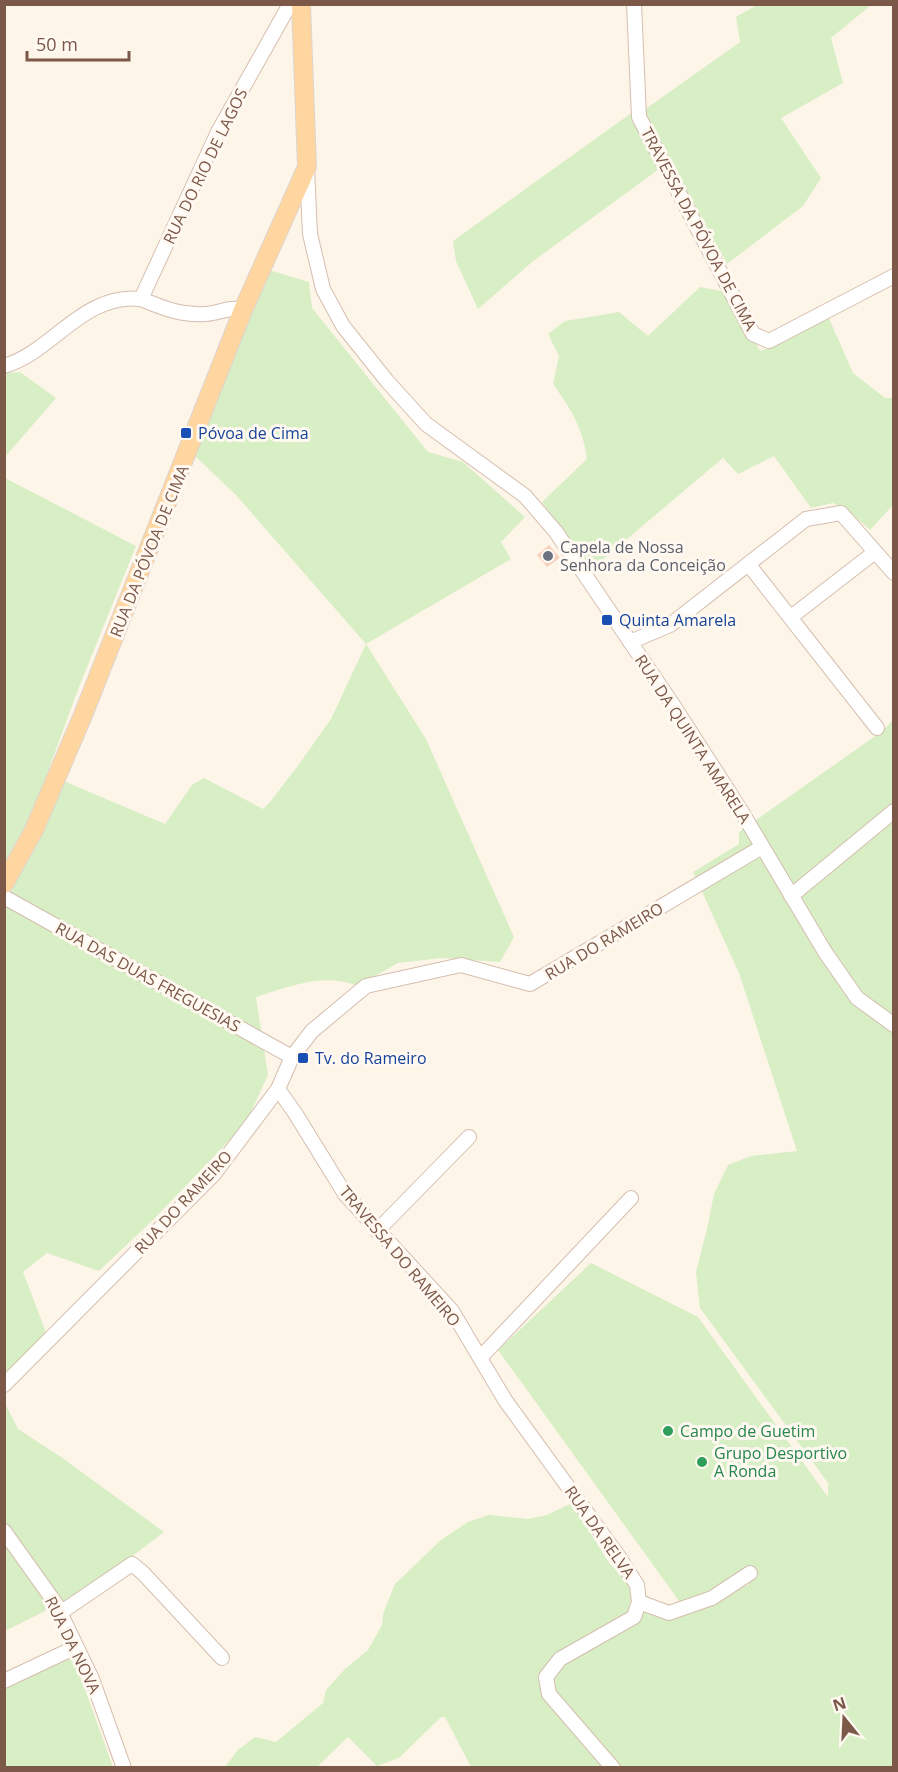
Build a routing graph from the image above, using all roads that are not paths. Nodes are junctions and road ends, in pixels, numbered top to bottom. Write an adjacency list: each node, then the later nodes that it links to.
1 (290, 4): 6 (street, RUA DO RIO DE LAGOS)
2 (301, 4): 4 (main road, RUA DA PÓVOA DE CIMA)
3 (634, 4): 5 (street, TRAVESSA DA PÓVOA DE CIMA)
4 (307, 167): 7 (main road, RUA DA PÓVOA DE CIMA); 13 (street, RUA DA QUINTA AMARELA)
5 (894, 276)
6 (141, 299): 7 (street); 8 (street)
7 (243, 310): 17 (main road, RUA DA PÓVOA DE CIMA)
8 (4, 366)
9 (875, 552): 10 (street); 11 (street); 12 (street)
10 (749, 564): 12 (street); 13 (street)
11 (894, 573)
12 (791, 617): 14 (street)
13 (630, 642): 16 (street, RUA DA QUINTA AMARELA)
14 (877, 728)
15 (894, 811): 18 (street)
16 (762, 847): 18 (street, RUA DA QUINTA AMARELA); 21 (street, RUA DO RAMEIRO)
17 (4, 884)
18 (791, 896): 20 (street, RUA DA QUINTA AMARELA)
19 (4, 897): 21 (street, RUA DAS DUAS FREGUESIAS)
20 (894, 1025)
21 (292, 1058): 22 (street, RUA DO RAMEIRO)
22 (278, 1089): 25 (street, TRAVESSA DO RAMEIRO); 27 (street, RUA DO RAMEIRO)
23 (469, 1137): 25 (street)
24 (631, 1198): 26 (street)
25 (377, 1231): 26 (street, TRAVESSA DO RAMEIRO)
26 (480, 1358): 30 (street, RUA DA RELVA)
27 (4, 1384)
28 (4, 1532): 31 (street, RUA DA NOVA)
29 (750, 1573): 30 (street)
30 (639, 1602): 36 (street)
31 (60, 1613): 32 (street, RUA DA NOVA); 33 (street)
32 (76, 1647): 34 (street); 35 (street, RUA DA NOVA)
33 (222, 1658)
34 (4, 1681)
35 (124, 1767)
36 (613, 1767)

